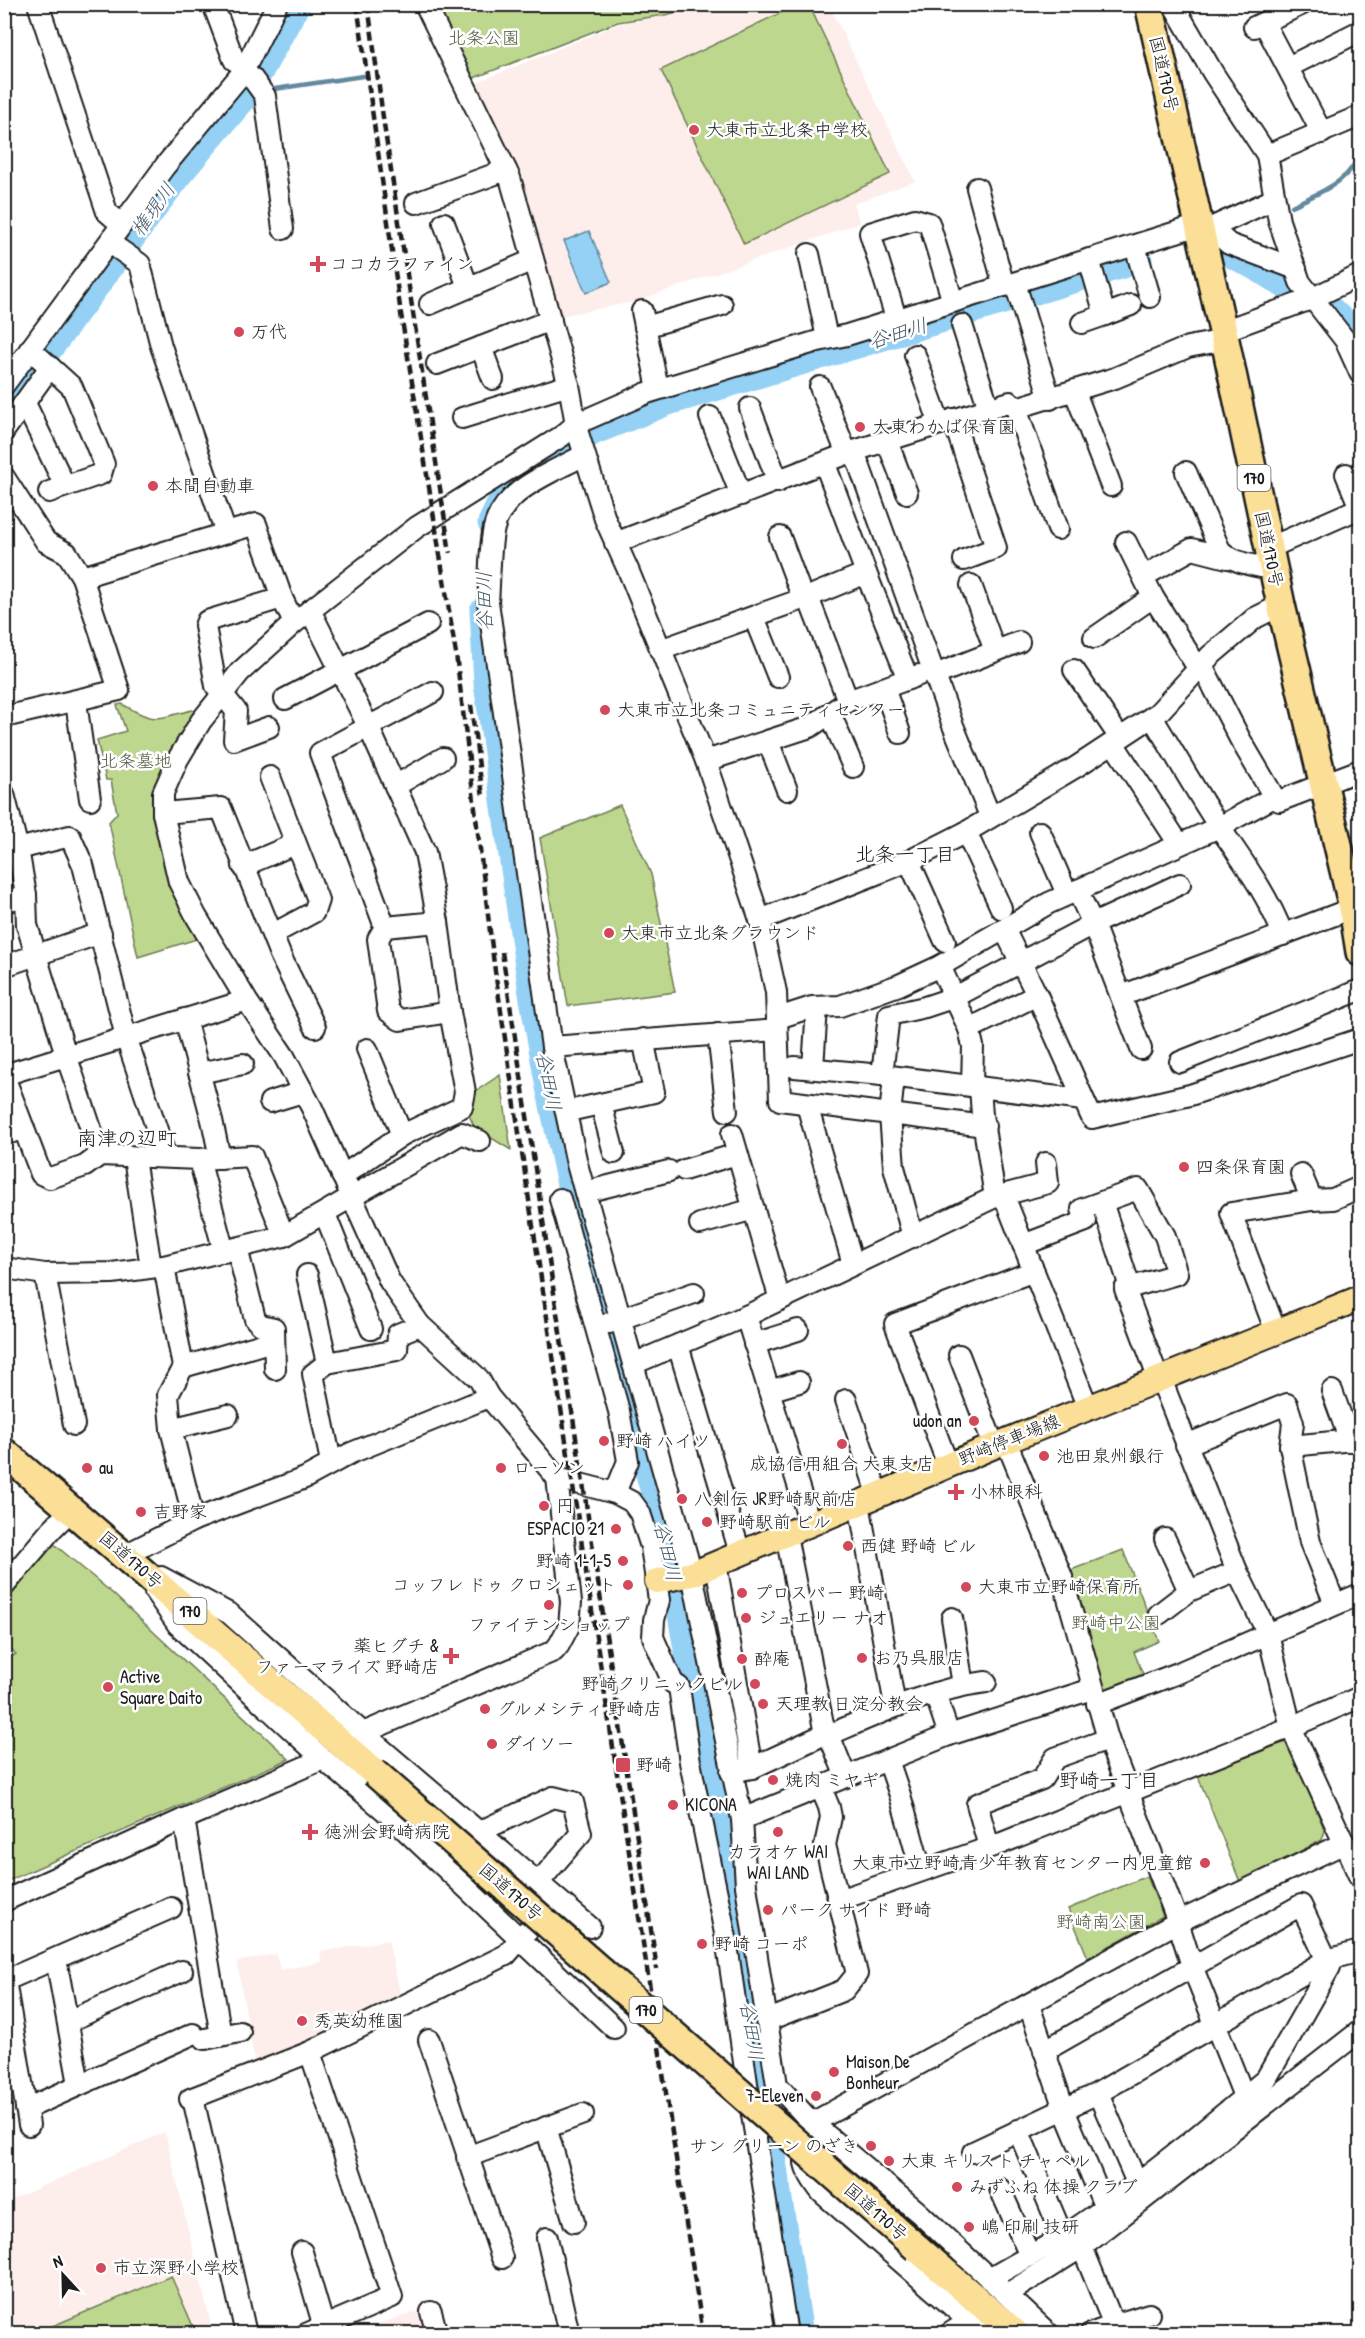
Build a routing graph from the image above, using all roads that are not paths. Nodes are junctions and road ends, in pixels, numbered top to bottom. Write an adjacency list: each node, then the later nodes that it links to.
1 (38, 4): 19 (street)
2 (213, 4): 10 (street)
3 (277, 4): 10 (street)
4 (425, 4): 14 (street)
5 (1149, 4): 21 (highway, 国道170号 / 170)
6 (1173, 4): 13 (street)
7 (1303, 4): 9 (street)
8 (1360, 31): 9 (street)
9 (1288, 67): 12 (street)
10 (247, 72): 19 (street); 20 (street)
11 (1360, 116): 12 (street)
12 (1322, 133): 13 (street)
13 (1267, 155): 16 (street)
14 (506, 170): 17 (street); 25 (street)
15 (978, 188): 30 (street)
16 (1274, 200): 21 (street); 27 (street)
17 (416, 203)
18 (444, 223): 29 (street)
19 (121, 224): 23 (street)
20 (283, 229)
21 (1203, 229): 22 (street); 27 (street); 42 (highway, 国道170号 / 170)
22 (1135, 246): 26 (street); 31 (street)
23 (118, 248): 45 (street); 78 (street)
24 (809, 254): 43 (street)
25 (533, 260): 29 (street); 39 (street)
26 (1091, 267): 30 (street); 37 (street)
27 (1296, 269): 32 (street)
28 (1360, 275): 32 (street)
29 (468, 287): 34 (street)
30 (1014, 290): 33 (street); 57 (street)
31 (1150, 297)
32 (1311, 299): 42 (street); 49 (street)
33 (953, 302): 38 (street); 38 (street)
34 (430, 304)
35 (722, 305): 54 (street)
36 (1131, 305): 37 (street)
37 (1105, 315): 40 (street)
38 (896, 318): 43 (street)
39 (551, 320): 44 (street); 52 (street)
40 (1082, 323)
41 (962, 325): 60 (street)
42 (1224, 336): 55 (street); 83 (highway, 国道170号 / 170)
43 (827, 339): 54 (street)
44 (481, 347): 47 (street); 50 (street)
45 (31, 350): 48 (street); 51 (street)
46 (915, 355): 63 (street)
47 (437, 364)
48 (50, 366): 56 (street); 56 (street)
49 (1360, 374)
50 (493, 379)
51 (7, 382): 56 (street)
52 (569, 385): 62 (street); 65 (street)
53 (820, 387): 67 (street)
54 (658, 389): 65 (street)
55 (1075, 392): 57 (street); 73 (street)
56 (26, 399): 64 (street)
57 (1050, 399): 59 (street)
58 (750, 408): 72 (street)
59 (1016, 408): 60 (street); 77 (street)
60 (989, 409): 63 (street)
61 (710, 417): 75 (street)
62 (462, 418)
63 (946, 422): 66 (street); 84 (street)
64 (4, 431)
65 (580, 438): 81 (street); 93 (street); 177 (street)
66 (887, 441): 67 (street); 74 (street)
67 (851, 453): 68 (street); 104 (street)
68 (825, 464): 72 (street); 85 (street)
69 (1186, 472): 82 (street)
70 (1346, 474): 76 (street)
71 (4, 477): 87 (street)
72 (778, 482): 75 (street)
73 (1111, 486)
74 (907, 493)
75 (741, 495): 81 (street)
76 (1360, 508): 83 (street)
77 (1058, 529)
78 (226, 533): 87 (street); 90 (street)
79 (780, 537): 91 (street)
80 (1126, 542): 86 (street)
81 (615, 543): 99 (street)
82 (1227, 558): 83 (street); 86 (street)
83 (1271, 559): 92 (highway, 国道170号 / 170)
84 (964, 560)
85 (866, 573): 91 (street); 106 (street)
86 (1144, 576): 89 (street)
87 (82, 577): 112 (street)
88 (971, 585): 100 (street)
89 (1153, 597): 97 (street); 101 (street)
90 (282, 598): 95 (street); 109 (street)
91 (805, 598): 94 (street); 111 (street)
92 (1281, 605): 101 (street); 126 (highway, 国道170号 / 170)
93 (310, 610): 95 (street); 103 (street)
94 (754, 617): 99 (street); 105 (street)
95 (294, 623): 109 (street)
96 (428, 624): 103 (street)
97 (1094, 638)
98 (1019, 642): 100 (street)
99 (660, 650): 122 (street)
100 (995, 651): 104 (street)
101 (1200, 667): 115 (street); 130 (street)
102 (1074, 670): 120 (street)
103 (340, 671): 110 (street); 117 (street)
104 (934, 672): 106 (street); 133 (street)
105 (778, 677)
106 (908, 679): 107 (street)
107 (884, 688): 111 (street); 118 (street)
108 (434, 692): 117 (street)
109 (221, 694): 116 (street); 132 (street)
110 (285, 699)
111 (848, 701): 113 (street)
112 (76, 702): 114 (street); 131 (street)
113 (830, 713): 119 (street); 123 (street)
114 (4, 717)
115 (1152, 717): 120 (street); 134 (street)
116 (269, 727)
117 (369, 728): 127 (street); 151 (street)
118 (900, 733)
119 (768, 741): 122 (street); 128 (street)
120 (1116, 741): 133 (street); 138 (street)
121 (444, 758): 127 (street)
122 (706, 761): 149 (street)
123 (853, 766)
124 (1360, 770): 126 (street)
125 (270, 777): 137 (street)
126 (1323, 784): 130 (street); 147 (highway, 国道170号 / 170)
127 (395, 786): 148 (street)
128 (787, 790)
129 (4, 794): 139 (street)
130 (1274, 797): 134 (street)
131 (90, 799)
132 (163, 813): 141 (street); 187 (street)
133 (990, 816): 135 (street)
134 (1220, 827): 138 (street); 155 (street)
135 (966, 831): 140 (street); 146 (street)
136 (1040, 832): 143 (street)
137 (295, 844): 141 (street); 154 (street)
138 (1179, 844): 143 (street)
139 (18, 849): 144 (street); 153 (street)
140 (909, 861): 149 (street); 156 (street)
141 (243, 866): 154 (street)
142 (1180, 884): 150 (street)
143 (1072, 892): 150 (street); 152 (street)
144 (26, 895): 145 (street); 158 (street)
145 (4, 902)
146 (1001, 908)
147 (1353, 908): 155 (street); 157 (highway, 国道170号 / 170)
148 (438, 921): 151 (street); 168 (street)
149 (760, 921): 170 (street)
150 (1093, 924): 159 (street); 164 (street)
151 (385, 927): 168 (street)
152 (1004, 929): 159 (street); 161 (street)
153 (101, 933): 158 (street); 174 (street)
154 (273, 934): 171 (street)
155 (1283, 936): 164 (street)
156 (945, 941)
157 (1360, 951)
158 (35, 956): 160 (street); 180 (street)
159 (1020, 962): 163 (street); 165 (street)
160 (4, 966)
161 (940, 966): 165 (street); 167 (street)
162 (1360, 990): 181 (street)
163 (1037, 995): 172 (street); 188 (street)
164 (1121, 996): 179 (street)
165 (955, 997): 172 (street); 185 (street)
166 (238, 1003): 169 (street)
167 (817, 1007): 170 (street); 185 (street)
168 (450, 1012): 199 (street)
169 (185, 1019): 174 (street); 183 (street)
170 (777, 1024): 173 (street); 191 (street)
171 (315, 1027)
172 (969, 1029): 186 (street)
173 (718, 1034): 176 (street); 193 (street)
174 (126, 1036): 180 (street); 205 (street)
175 (1360, 1039): 188 (street)
176 (643, 1040): 177 (street); 190 (street)
177 (552, 1047): 214 (street)
178 (367, 1049): 199 (street)
179 (1141, 1049)
180 (66, 1055): 184 (street); 204 (street)
181 (1180, 1062)
182 (243, 1064): 183 (street)
183 (199, 1073): 207 (street)
184 (4, 1076): 196 (street)
185 (888, 1076): 186 (street); 194 (street)
186 (976, 1086): 188 (street); 195 (street)
187 (303, 1092): 189 (street); 212 (street)
188 (1083, 1100)
189 (270, 1102)
190 (602, 1104): 192 (street); 202 (street)
191 (807, 1105): 194 (street); 227 (street)
192 (573, 1110)
193 (727, 1111)
194 (890, 1115): 195 (street); 224 (street)
195 (985, 1126): 215 (street)
196 (24, 1128): 198 (street); 204 (street)
197 (732, 1134): 203 (street)
198 (4, 1135)
199 (402, 1135): 201 (street)
200 (480, 1141): 210 (street)
201 (384, 1148): 210 (street); 212 (street)
202 (614, 1153)
203 (737, 1154): 214 (street); 220 (street)
204 (100, 1155): 206 (street)
205 (166, 1157): 206 (street); 208 (street)
206 (134, 1158): 228 (street)
207 (220, 1158): 208 (street); 223 (street)
208 (199, 1159): 226 (street)
209 (1046, 1163): 215 (street)
210 (398, 1172): 216 (street)
211 (1302, 1174): 218 (street)
212 (342, 1176): 216 (street)
213 (1360, 1187): 218 (street)
214 (585, 1192): 240 (street)
215 (1000, 1197): 224 (street); 225 (street)
216 (351, 1199): 221 (street); 233 (street)
217 (560, 1199): 242 (street)
218 (1311, 1200): 245 (street)
219 (1102, 1202): 225 (street); 234 (street); 234 (street)
220 (754, 1209): 222 (street); 238 (street)
221 (325, 1214): 223 (street); 236 (street)
222 (700, 1224)
223 (284, 1236): 226 (street)
224 (913, 1237): 227 (street)
225 (1023, 1245): 230 (street)
226 (230, 1250): 228 (street); 246 (street)
227 (853, 1264): 238 (street)
228 (157, 1266): 231 (street); 252 (street)
229 (4, 1268): 231 (street)
230 (1034, 1271): 260 (street); 270 (street)
231 (45, 1274): 262 (street)
232 (307, 1275): 250 (street)
233 (390, 1282): 236 (street); 241 (street)
234 (1130, 1287): 254 (street)
235 (694, 1293): 240 (street)
236 (359, 1296): 243 (street)
237 (1360, 1298): 245 (main road, 野崎停車場線)
238 (780, 1300): 239 (street)
239 (746, 1316): 247 (street); 248 (street)
240 (621, 1319): 242 (street); 251 (street)
241 (420, 1325): 250 (street); 258 (street)
242 (596, 1328): 272 (street)
243 (371, 1329)
244 (798, 1330): 247 (street)
245 (1276, 1332): 254 (main road, 野崎停車場線)
246 (273, 1341): 252 (street); 253 (street)
247 (754, 1344): 256 (street)
248 (678, 1345): 251 (street); 279 (street)
249 (959, 1355): 265 (street)
250 (327, 1363): 269 (street)
251 (633, 1364): 283 (street)
252 (183, 1367): 263 (street)
253 (276, 1369)
254 (1161, 1378): 260 (main road, 野崎停車場線); 266 (street)
255 (799, 1382): 256 (street)
256 (769, 1391): 276 (street)
257 (1332, 1391): 264 (street)
258 (489, 1397): 269 (street); 271 (street)
259 (846, 1400): 273 (street)
260 (1088, 1408): 265 (main road, 野崎停車場線)
261 (228, 1415): 263 (street)
262 (74, 1425)
263 (171, 1429): 275 (street)
264 (1355, 1439): 267 (street)
265 (1000, 1443): 270 (main road, 野崎停車場線); 296 (street)
266 (1186, 1445): 267 (street); 282 (street)
267 (1290, 1446): 287 (street)
268 (4, 1452): 274 (highway, 国道170号 / 170)
269 (331, 1462): 275 (street)
270 (948, 1466): 273 (main road, 野崎停車場線)
271 (557, 1478): 272 (street); 300 (street)
272 (615, 1493): 283 (street)
273 (868, 1499): 276 (main road, 野崎停車場線); 298 (street)
274 (72, 1509): 280 (highway, 国道170号 / 170); 284 (street)
275 (194, 1520): 280 (street)
276 (810, 1524): 277 (main road, 野崎停車場線)
277 (786, 1535): 279 (main road, 野崎停車場線); 301 (street)
278 (1165, 1539): 285 (street)
279 (740, 1553): 281 (main road, 野崎停車場線)
280 (130, 1559): 300 (street); 304 (street); 377 (highway, 国道170号 / 170, bridge)
281 (716, 1564): 283 (main road, 野崎停車場線); 291 (street)
282 (1237, 1571): 285 (street); 290 (street)
283 (675, 1577): 293 (street); 293 (street)
284 (4, 1586)
285 (1189, 1592): 288 (street)
286 (1360, 1594): 287 (street)
287 (1335, 1604): 290 (street)
288 (1159, 1614)
289 (952, 1618): 294 (street)
290 (1268, 1634): 296 (street); 299 (street)
291 (735, 1677): 293 (street); 306 (street)
292 (986, 1682): 294 (street)
293 (695, 1684): 307 (street); 344 (street)
294 (963, 1685): 295 (street)
295 (935, 1693): 298 (street); 302 (street)
296 (1095, 1697): 302 (street); 303 (street)
297 (1360, 1697): 299 (street)
298 (895, 1706): 301 (street)
299 (1291, 1727): 310 (street); 314 (street)
300 (363, 1733): 313 (street)
301 (827, 1734): 306 (street); 308 (street)
302 (949, 1735): 305 (street)
303 (1108, 1739): 310 (street); 315 (street)
304 (323, 1759): 311 (street); 325 (street)
305 (888, 1760): 308 (street); 316 (street)
306 (752, 1768): 307 (street)
307 (731, 1772): 312 (street)
308 (846, 1777): 309 (street)
309 (821, 1788): 312 (street); 320 (street)
310 (1130, 1792): 315 (street); 323 (street)
311 (184, 1819): 321 (street); 342 (street)
312 (742, 1819): 333 (street)
313 (479, 1832): 318 (street); 318 (street)
314 (1345, 1843): 317 (street); 323 (street)
315 (989, 1847): 316 (street)
316 (921, 1870): 320 (street)
317 (1360, 1878)
318 (539, 1882): 319 (street)
319 (556, 1897): 324 (street); 325 (street)
320 (839, 1900): 333 (street)
321 (4, 1901)
322 (171, 1908): 327 (street)
323 (1178, 1922): 329 (street); 332 (street)
324 (590, 1927)
325 (520, 1940): 336 (street); 341 (street)
326 (1360, 1951): 328 (street)
327 (56, 1959): 331 (street); 334 (street)
328 (1327, 1960): 329 (street); 335 (street); 346 (street)
329 (1192, 1966): 335 (street); 340 (street)
330 (182, 1971): 334 (street)
331 (5, 1978): 339 (street)
332 (1029, 2005): 340 (street); 349 (street)
333 (766, 2020): 343 (street)
334 (69, 2021): 342 (street)
335 (1215, 2025): 345 (street); 346 (street)
336 (614, 2028)
337 (1360, 2031): 346 (street)
338 (429, 2040): 353 (street)
339 (10, 2044): 342 (street)
340 (1044, 2051): 347 (street)
341 (310, 2052): 370 (street); 371 (street)
342 (79, 2084)
343 (777, 2085): 344 (street); 349 (street)
344 (748, 2090): 374 (street)
345 (1098, 2093): 347 (street); 354 (street)
346 (1248, 2106): 354 (street); 360 (street)
347 (1064, 2109): 351 (street); 356 (street)
348 (583, 2114): 350 (street)
349 (812, 2123): 364 (street); 368 (street)
350 (546, 2127): 353 (street); 357 (street)
351 (1018, 2130): 352 (street); 358 (street)
352 (973, 2152)
353 (467, 2157): 363 (street)
354 (1137, 2183): 356 (street)
355 (1000, 2189): 362 (street)
356 (1105, 2208): 358 (street)
357 (574, 2222)
358 (1063, 2237): 362 (street)
359 (547, 2238): 373 (street)
360 (1082, 2247): 365 (street); 369 (street)
361 (302, 2252): 370 (street)
362 (1030, 2256): 364 (street)
363 (502, 2258)
364 (989, 2279): 365 (street)
365 (1007, 2294): 378 (street)
366 (431, 2312): 372 (street)
367 (1149, 2314): 369 (street)
368 (969, 2321): 375 (street); 376 (street)
369 (1114, 2325): 379 (street)
370 (318, 2331)
371 (246, 2334)
372 (437, 2334)
373 (569, 2334)
374 (787, 2334)
375 (949, 2334)
376 (984, 2334)
377 (1016, 2334)
378 (1049, 2334)
379 (1090, 2334)

